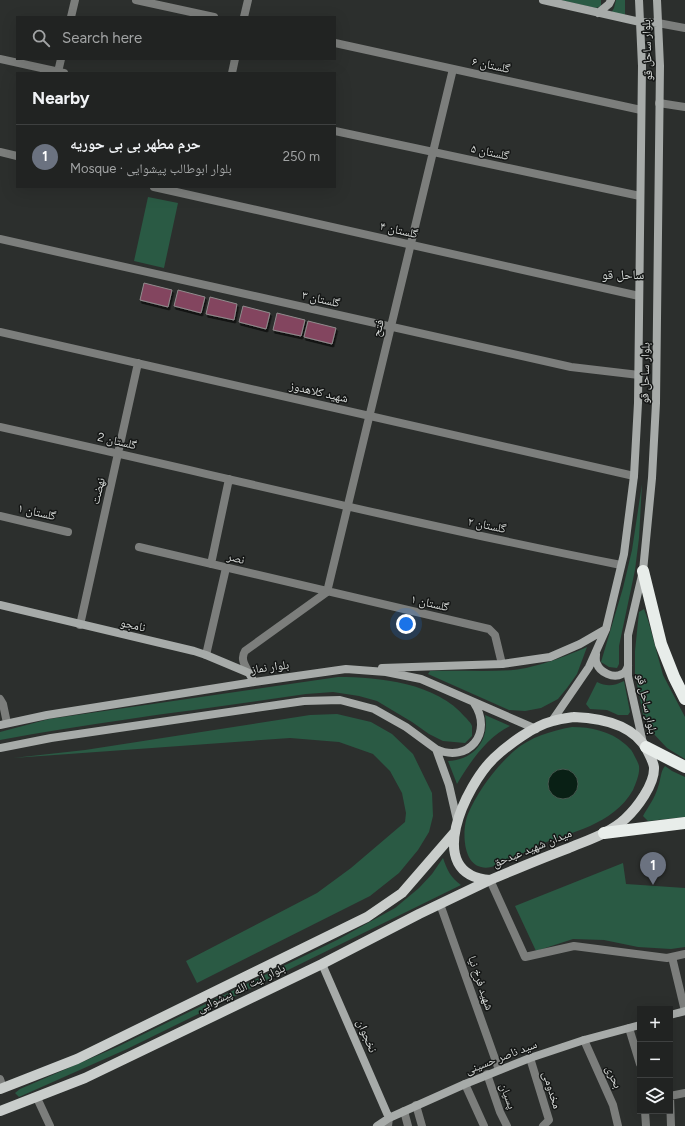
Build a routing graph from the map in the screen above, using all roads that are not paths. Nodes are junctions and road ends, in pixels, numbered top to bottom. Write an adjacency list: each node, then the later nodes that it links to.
1 (74, 0): 9 (street)
2 (136, 0): 10 (street)
3 (248, 0): 11 (street)
4 (543, 0): 8 (main road)
5 (611, 0): 8 (main road)
6 (639, 0): 12 (main road, بلوار ساحل قو)
7 (657, 0): 13 (main road, بلوار ساحل قو)
8 (598, 13): 12 (main road)
9 (71, 16)
10 (209, 16)
11 (244, 16)
12 (640, 22): 13 (main road); 24 (main road, بلوار ساحل قو)
13 (658, 24): 14 (street); 22 (main road, بلوار ساحل قو)
14 (685, 28)
15 (336, 43): 19 (street, گلستان ۶)
16 (0, 59): 20 (street)
17 (61, 60): 20 (street)
18 (235, 60): 21 (street)
19 (453, 69): 24 (street, گلستان ۶); 27 (street, فتح)
20 (61, 72)
21 (232, 72)
22 (659, 103): 23 (street); 50 (main road, بلوار ساحل قو)
23 (685, 107)
24 (641, 110): 30 (main road, بلوار ساحل قو)
25 (336, 131): 27 (street, گلستان ۵)
26 (0, 152): 28 (street)
27 (433, 152): 30 (street, گلستان ۵); 32 (street, فتح)
28 (16, 156)
29 (158, 188): 32 (street, گلستان ۴)
30 (640, 196): 33 (main road, بلوار ساحل قو)
31 (0, 239): 34 (street, گلستان ۳)
32 (410, 245): 33 (street, گلستان ۴); 34 (street, فتح)
33 (639, 296): 37 (main road, بلوار ساحل قو)
34 (391, 327): 37 (street, گلستان ۳); 38 (street, فتح)
35 (0, 332): 36 (street, شهید کلاهدوز)
36 (138, 363): 38 (street, شهید کلاهدوز); 40 (street, نهضت)
37 (639, 374): 41 (main road, بلوار ساحل قو)
38 (370, 416): 41 (street, شهید کلاهدوز); 43 (street, فتح)
39 (0, 427): 40 (street, گلستان 2)
40 (119, 453): 42 (street, گلستان 2); 53 (street, نهضت)
41 (634, 476): 48 (main road, بلوار ساحل قو)
42 (229, 479): 43 (street, گلستان 2); 47 (street)
43 (348, 506): 48 (street, گلستان ۲); 51 (street, فتح)
44 (0, 516): 45 (street, گلستان ۱)
45 (68, 532)
46 (139, 547): 47 (street, نصر)
47 (211, 564): 49 (street, نصر)
48 (621, 565): 54 (main road, بلوار ساحل قو)
49 (226, 568): 51 (street, نصر); 56 (street)
50 (643, 571): 58 (main road, بلوار ساحل قو); 63 (highway)
51 (327, 592): 57 (street, گلستان ۱); 60 (street)
52 (0, 605): 53 (main road, نامجو)
53 (80, 625): 56 (main road, نامجو)
54 (606, 629): 55 (main road, بلوار ساحل قو); 57 (main road)
55 (596, 653): 58 (main road); 65 (main road, بلوار ساحل قو)
56 (206, 655): 60 (main road, نامجو)
57 (502, 664): 59 (main road)
58 (628, 666): 68 (main road, بلوار ساحل قو)
59 (346, 669): 61 (main road, بلوار نماز); 64 (main road, بلوار نماز)
60 (249, 673): 61 (main road)
61 (254, 682): 66 (main road, بلوار نماز)
62 (0, 699): 66 (street)
63 (685, 699)
64 (474, 704): 67 (main road, بلوار نماز); 70 (main road)
65 (552, 721): 67 (main road, میدان شهید عبدحق); 68 (main road, میدان شهید عبدحق)
66 (3, 724)
67 (536, 729): 72 (main road, میدان شهید عبدحق)
68 (644, 745): 71 (highway); 75 (main road, میدان شهید عبدحق)
69 (0, 748): 70 (main road)
70 (436, 749): 72 (main road)
71 (685, 767)
72 (457, 820): 74 (main road, میدان شهید عبدحق)
73 (685, 823): 75 (highway)
74 (454, 833): 76 (main road, میدان شهید عبدحق); 91 (main road, بلوار آیت الله پیشوایی)
75 (604, 833): 76 (main road, میدان شهید عبدحق)
76 (490, 880): 77 (main road, بلوار آیت الله پیشوایی); 79 (street)
77 (440, 904): 80 (main road, بلوار آیت الله پیشوایی); 88 (street, شهید فرخ نیا)
78 (685, 954): 79 (street)
79 (672, 957): 81 (street)
80 (322, 964): 93 (main road, بلوار آیت الله پیشوایی); 98 (main road, نخجوان)
81 (685, 1011): 82 (main road)
82 (673, 1014)
83 (637, 1026): 84 (main road, سید ناصر حسینی)
84 (629, 1028): 85 (main road, سید ناصر حسینی); 86 (street)
85 (584, 1040): 87 (main road, سید ناصر حسینی); 106 (street, بحری)
86 (637, 1054)
87 (530, 1058): 88 (main road, سید ناصر حسینی); 105 (street, مخدومی)
88 (499, 1070): 89 (main road, سید ناصر حسینی)
89 (487, 1074): 90 (main road, سید ناصر حسینی); 104 (street, پسیان)
90 (465, 1084): 94 (main road, سید ناصر حسینی); 103 (street)
91 (1, 1086)
92 (685, 1093): 108 (street)
93 (37, 1098): 95 (main road, بلوار آیت الله پیشوایی); 99 (street)
94 (416, 1105): 96 (main road, سید ناصر حسینی); 102 (street)
95 (0, 1111)
96 (404, 1111): 98 (main road, سید ناصر حسینی); 101 (street)
97 (645, 1114): 107 (street)
98 (388, 1122): 100 (main road, سید ناصر حسینی)
99 (50, 1126)
100 (377, 1126)
101 (408, 1126)
102 (422, 1126)
103 (484, 1126)
104 (507, 1126)
105 (543, 1126)
106 (618, 1126)
107 (646, 1126)
108 (671, 1126)

